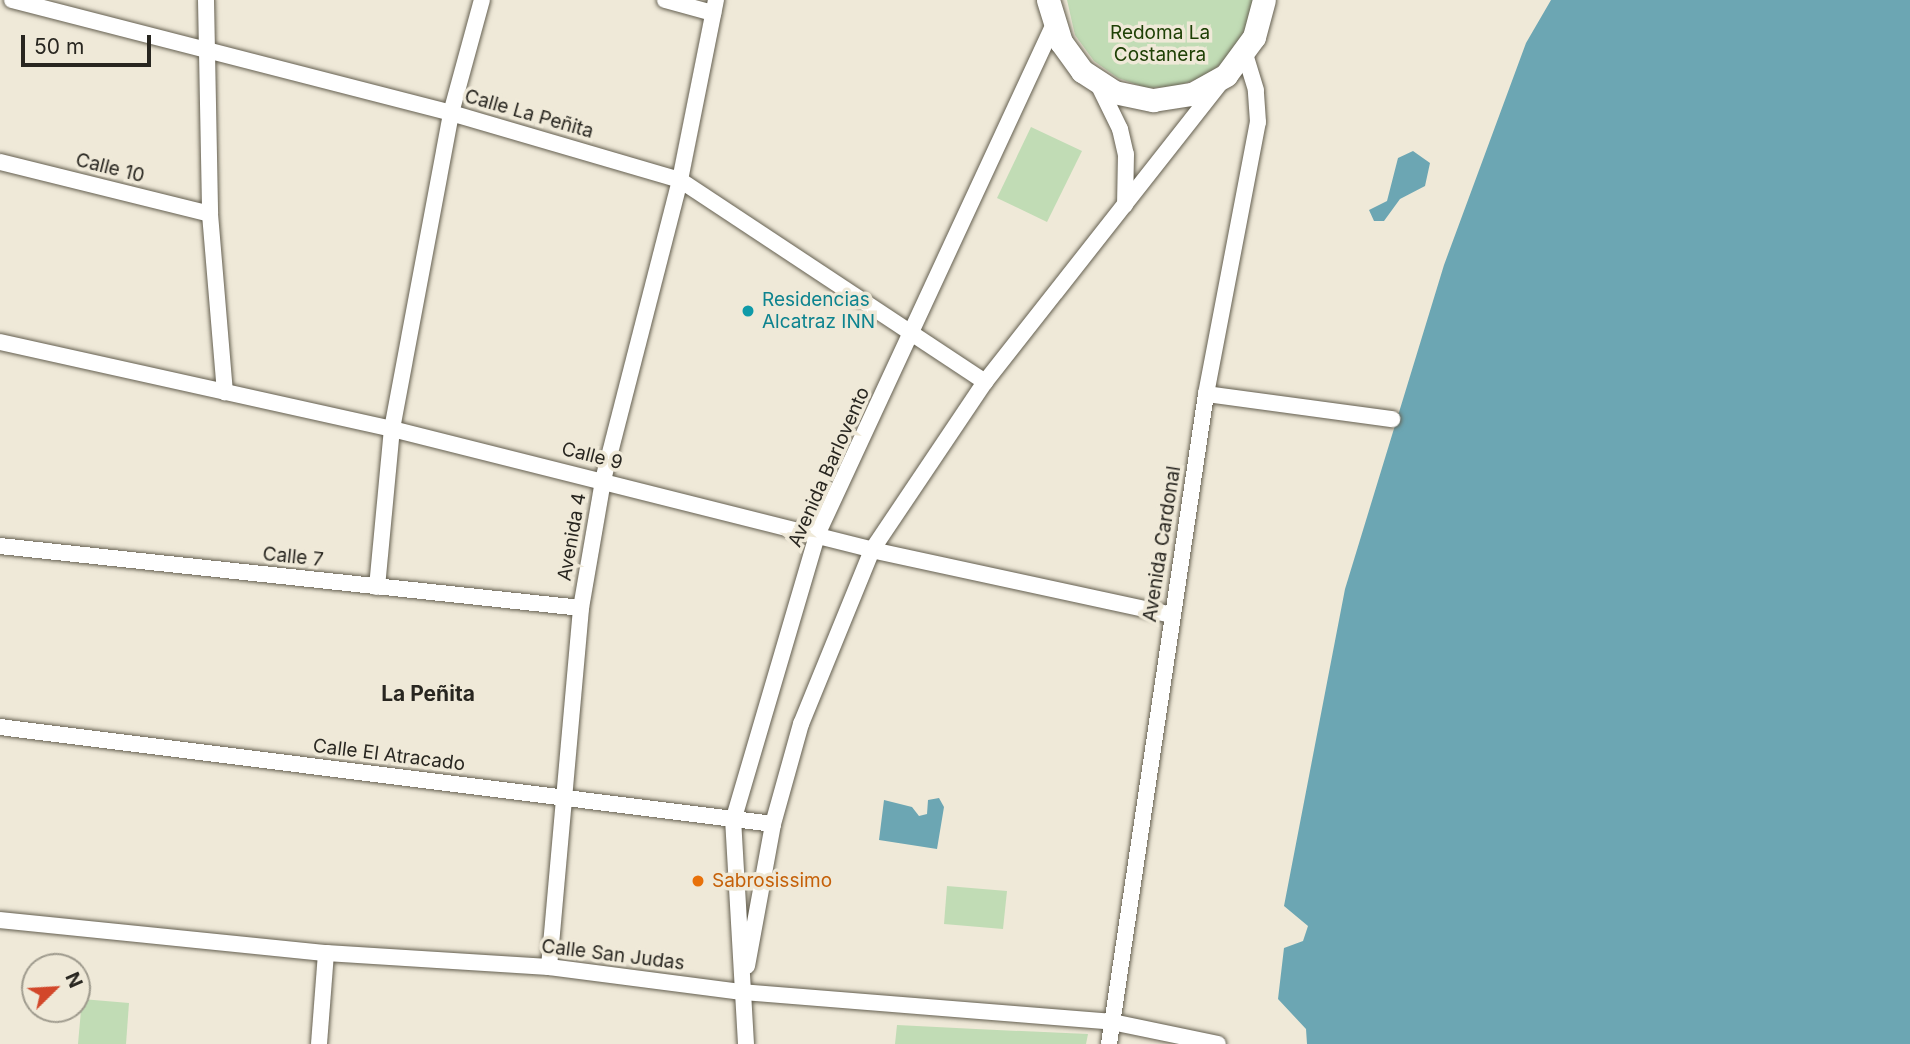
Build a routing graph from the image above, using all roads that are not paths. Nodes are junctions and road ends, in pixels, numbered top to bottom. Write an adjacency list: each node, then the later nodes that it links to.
1 (12, 0): 9 (street, Calle La Peñita)
2 (205, 0): 9 (street)
3 (482, 0): 13 (street)
4 (665, 0): 7 (street)
5 (1048, 0): 8 (main road)
6 (1264, 0): 10 (main road)
7 (714, 6): 15 (street, Avenida 4)
8 (1054, 26): 12 (main road); 18 (street, Avenida Barlovento)
9 (204, 47): 13 (street, Calle La Peñita); 17 (street)
10 (1245, 54): 11 (main road); 22 (street, Avenida Cardonal)
11 (1226, 75): 12 (main road); 16 (street, Avenida Barlovento)
12 (1097, 82): 16 (street)
13 (451, 113): 15 (street, Calle La Peñita); 24 (street)
14 (0, 162): 17 (street, Calle 10)
15 (680, 180): 18 (street, Calle La Peñita); 25 (street, Avenida 4)
16 (1125, 205): 20 (street, Avenida Barlovento)
17 (210, 214): 21 (street)
18 (914, 334): 20 (street, Calle La Peñita); 26 (street, Avenida Barlovento)
19 (0, 342): 21 (street, Calle 9)
20 (985, 382): 28 (street, Avenida Barlovento)
21 (225, 392): 24 (street, Calle 9)
22 (1206, 394): 23 (street); 31 (street, Avenida Cardonal)
23 (1392, 419)
24 (392, 429): 25 (street, Calle 9); 29 (street)
25 (603, 480): 26 (street, Calle 9); 30 (street, Avenida 4)
26 (817, 535): 28 (street, Calle 9); 34 (street, Avenida Barlovento)
27 (0, 546): 29 (street, Calle 7)
28 (872, 550): 31 (street, Calle 9); 35 (street, Avenida Barlovento)
29 (377, 587): 30 (street, Calle 7)
30 (581, 608): 33 (street, Avenida 4)
31 (1172, 615): 40 (street, Avenida Cardonal)
32 (0, 727): 33 (street, Calle El Atracado)
33 (561, 799): 34 (street, Calle El Atracado); 38 (street, Avenida 4)
34 (733, 821): 35 (street, Calle El Atracado); 39 (street, Avenida Barlovento)
35 (773, 824): 39 (street, Avenida Barlovento)
36 (0, 920): 37 (street, Calle San Judas)
37 (327, 953): 38 (street, Calle San Judas); 41 (street)
38 (549, 967): 39 (street, Calle San Judas)
39 (742, 992): 40 (street, Calle San Judas); 42 (street, Avenida Barlovento)
40 (1112, 1022): 43 (street, Avenida Cardonal); 44 (street, Calle San Judas)
41 (319, 1044)
42 (746, 1044)
43 (1109, 1044)
44 (1219, 1044)

